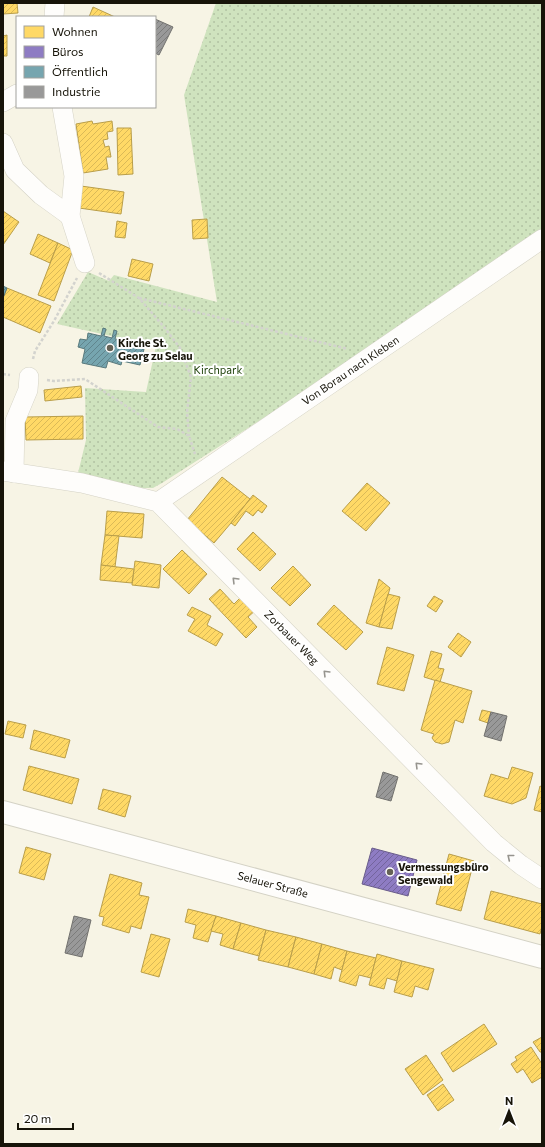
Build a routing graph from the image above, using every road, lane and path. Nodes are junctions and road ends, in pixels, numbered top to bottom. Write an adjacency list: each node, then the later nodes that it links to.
1 (55, 3): 2 (street)
2 (54, 16)
3 (16, 95): 4 (street)
4 (3, 102)
5 (62, 108): 7 (street)
6 (3, 143): 7 (street)
7 (70, 216): 9 (street)
8 (542, 239): 12 (street, Von Borau nach Kleben)
9 (85, 263): 10 (path); 11 (path)
10 (139, 298): 12 (path); 14 (path)
11 (34, 351)
12 (374, 355): 15 (street, Von Borau nach Kleben)
13 (29, 377): 14 (path); 16 (street)
14 (189, 436): 15 (path)
15 (201, 471): 17 (street, Von Borau nach Kleben)
16 (8, 472): 17 (street)
17 (158, 502): 19 (street, Zorbauer Weg, one-way to 17)
18 (3, 812): 20 (main road, Selauer Straße)
19 (542, 879)
20 (542, 957)

